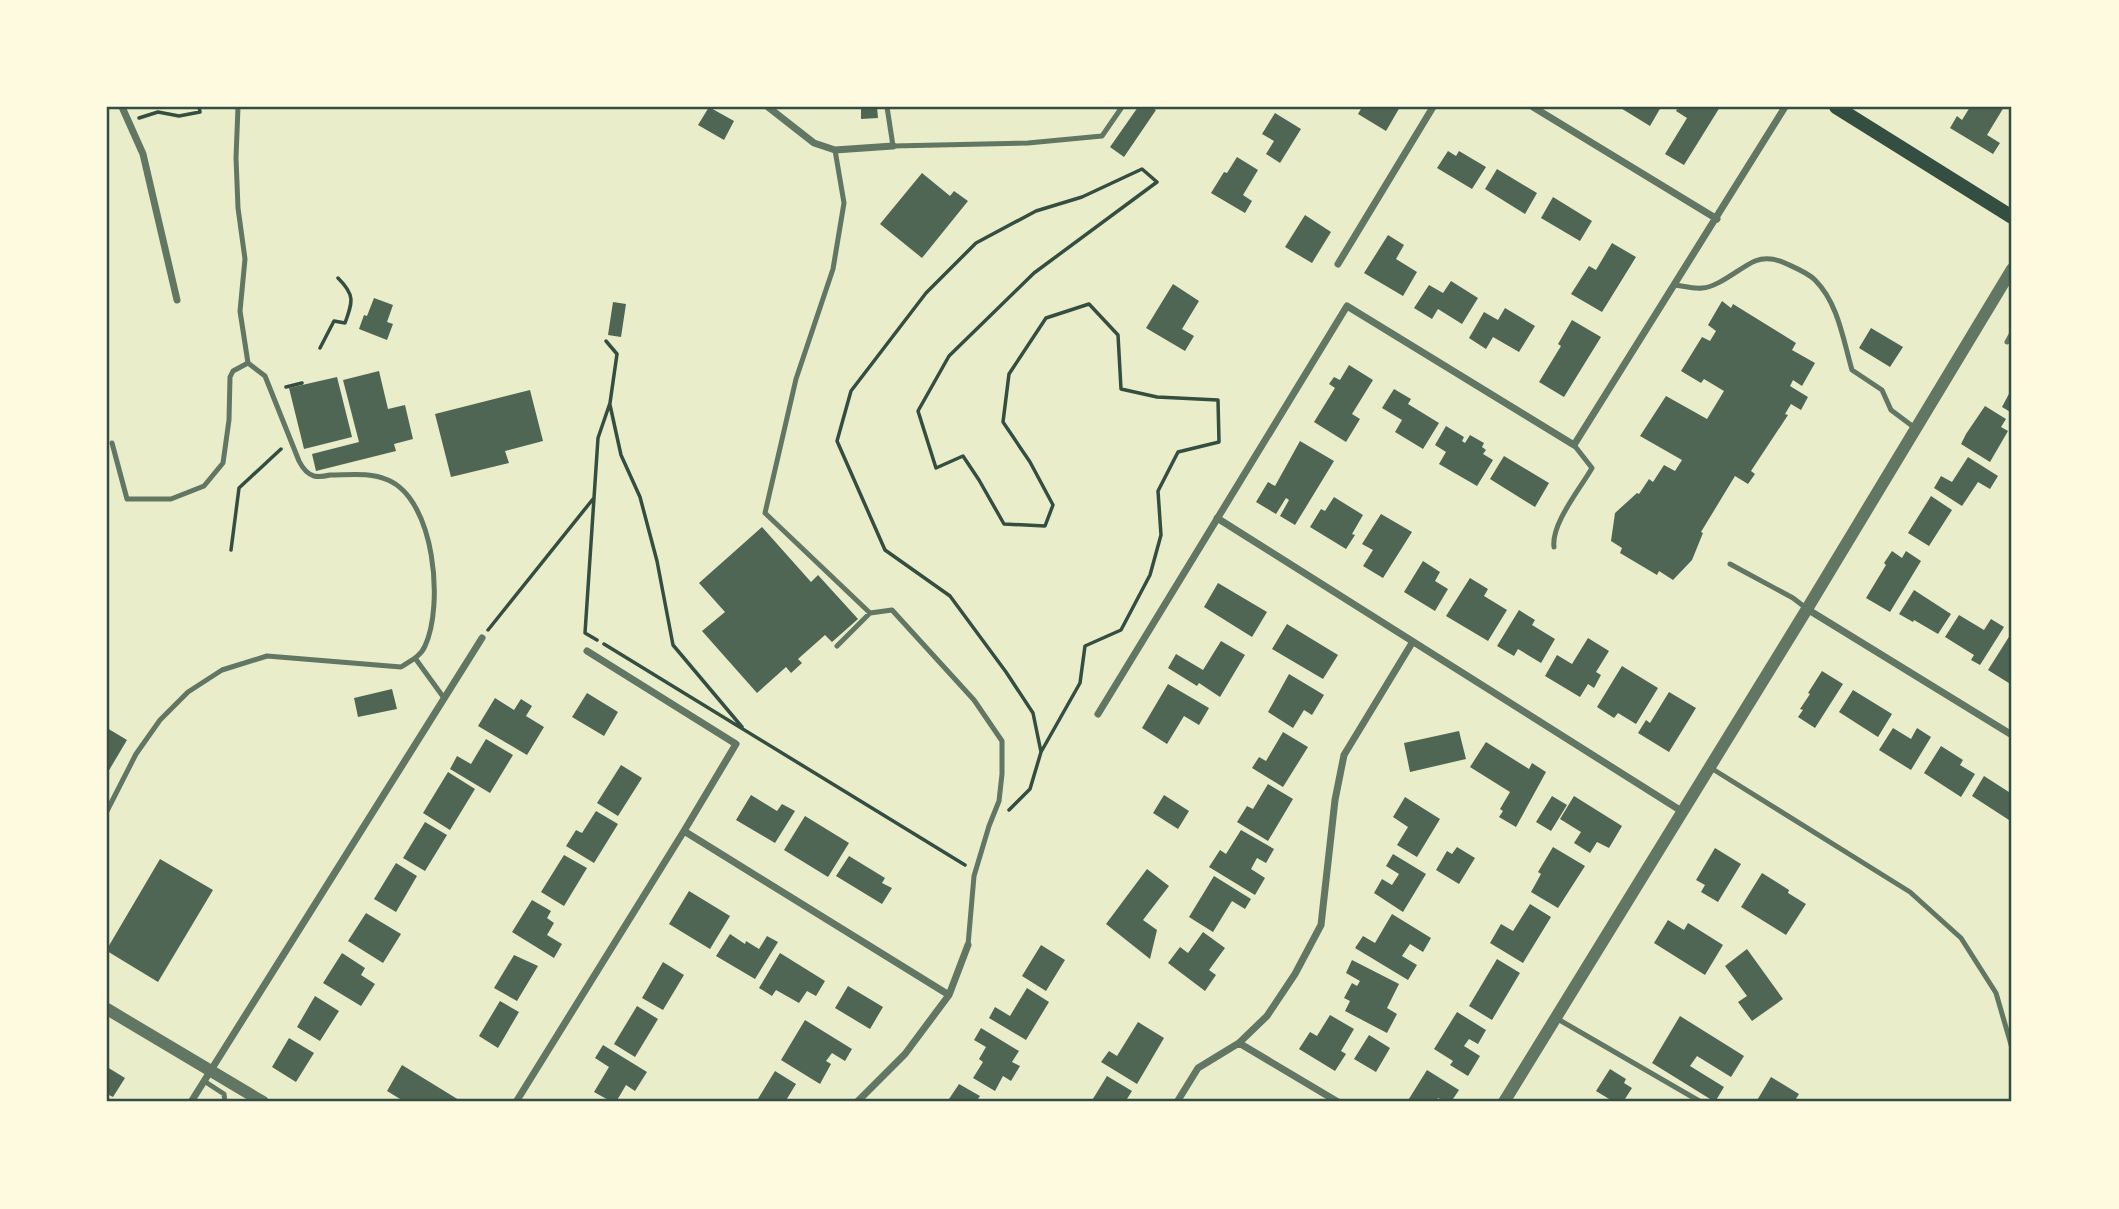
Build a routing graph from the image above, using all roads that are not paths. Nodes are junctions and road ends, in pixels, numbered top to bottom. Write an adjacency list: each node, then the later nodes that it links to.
1 (122, 107): 17 (street)
2 (238, 107): 20 (lane)
3 (768, 107): 11 (street)
4 (887, 107): 10 (lane)
5 (1122, 107): 10 (lane)
6 (1433, 107): 14 (street)
7 (1533, 107): 13 (street)
8 (1785, 107): 13 (street)
9 (1836, 107): 12 (main road)
10 (893, 146): 11 (street)
11 (835, 150): 28 (lane)
12 (2012, 217)
13 (1717, 219): 16 (street)
14 (1338, 264)
15 (2012, 269): 21 (street)
16 (1675, 285): 21 (lane); 23 (street)
17 (177, 300)
18 (2012, 333): 19 (lane)
19 (2007, 342)
20 (248, 363): 22 (lane); 33 (lane)
21 (1916, 429): 27 (street)
22 (112, 443)
23 (1574, 445): 24 (street); 25 (lane)
24 (1217, 518): 30 (street); 35 (street)
25 (1553, 547)
26 (1730, 564): 27 (lane)
27 (1808, 609): 36 (street); 37 (street)
28 (870, 613): 31 (lane); 41 (lane)
29 (482, 638): 34 (street)
30 (1412, 643): 39 (street); 45 (street)
31 (837, 646)
32 (587, 652): 40 (street)
33 (415, 658): 34 (lane); 38 (lane)
34 (444, 698): 47 (street)
35 (1098, 714)
36 (2012, 735)
37 (1711, 768): 39 (street); 46 (lane)
38 (107, 811)
39 (1683, 812): 44 (street)
40 (684, 831): 42 (street); 51 (street)
41 (968, 945): 42 (street)
42 (949, 995): 52 (street)
43 (107, 1009): 47 (street)
44 (1556, 1018): 55 (street); 56 (lane)
45 (1239, 1043): 53 (street); 54 (street)
46 (2012, 1048)
47 (207, 1076): 48 (street); 49 (lane); 50 (street)
48 (191, 1102)
49 (225, 1102)
50 (263, 1102)
51 (516, 1102)
52 (857, 1102)
53 (1177, 1102)
54 (1338, 1102)
55 (1504, 1102)
56 (1701, 1102)

